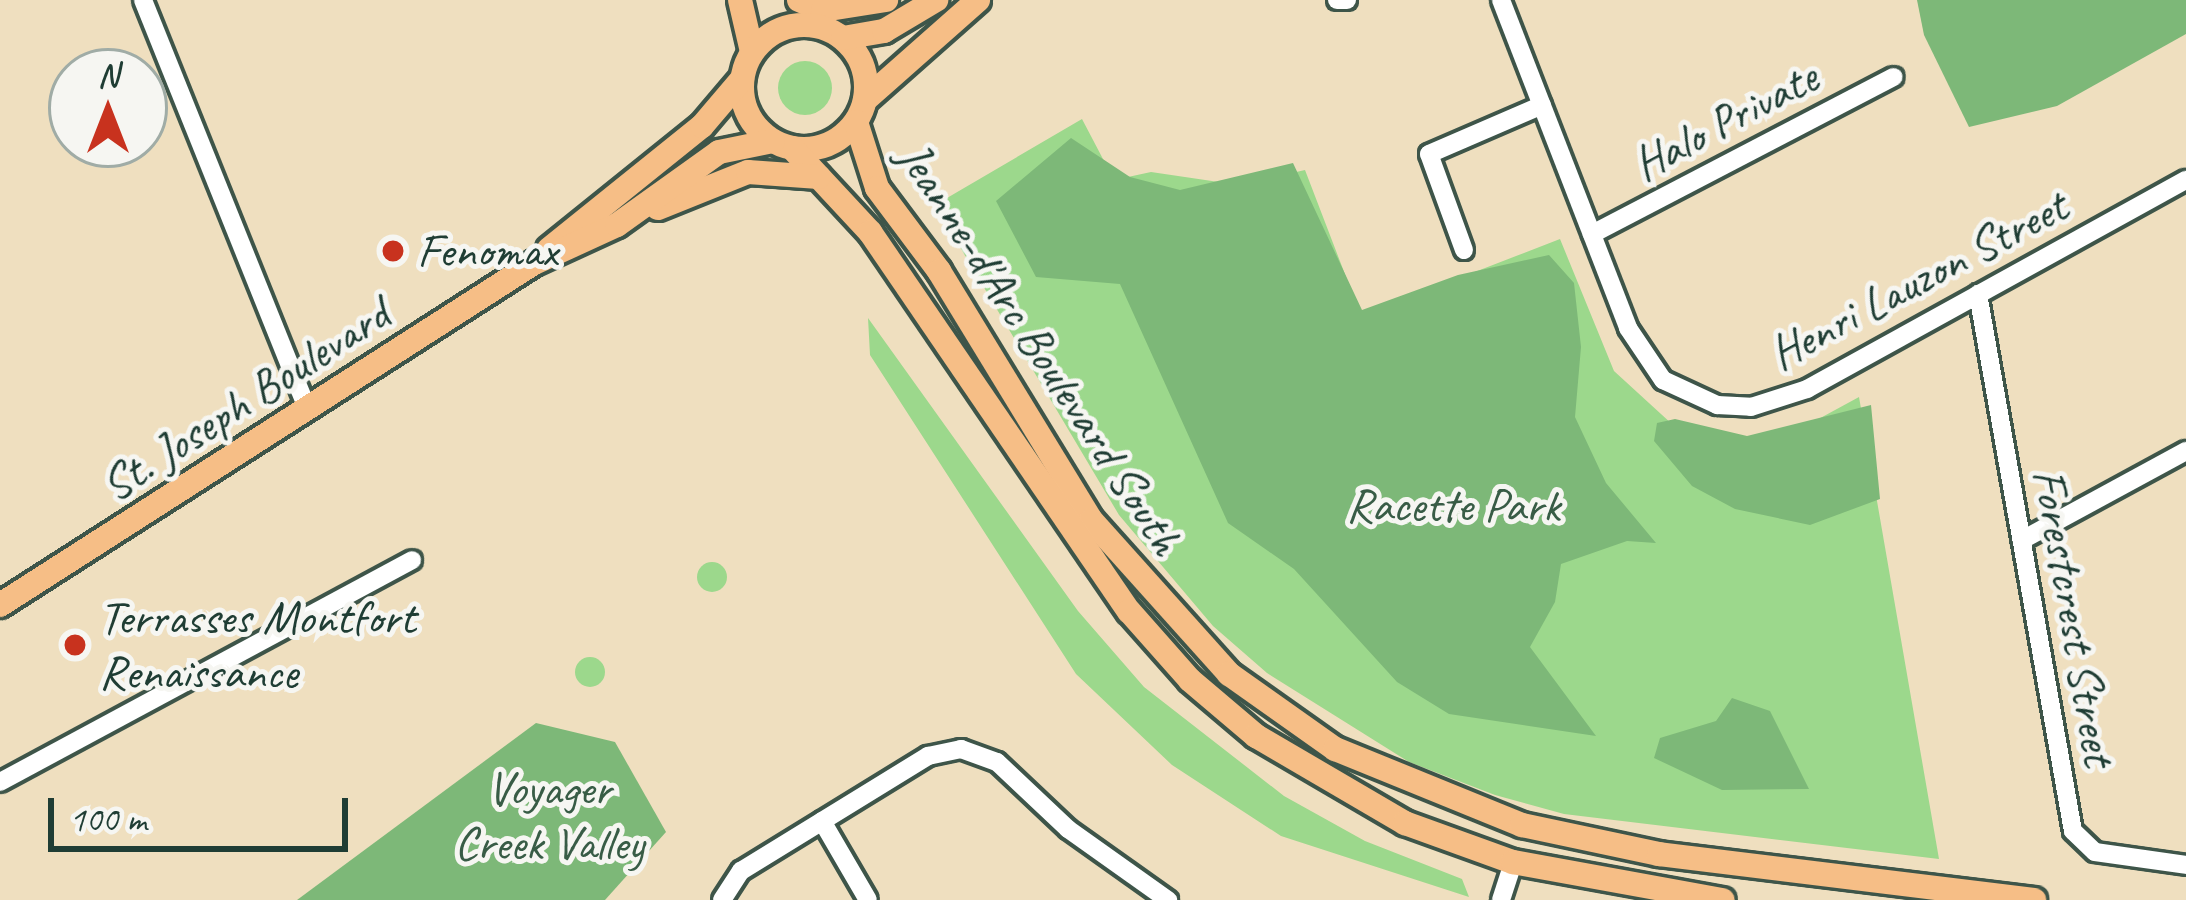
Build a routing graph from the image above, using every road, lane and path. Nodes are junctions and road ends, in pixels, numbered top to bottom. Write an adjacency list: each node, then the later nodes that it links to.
1 (143, 0): 24 (street)
2 (740, 0): 11 (main road)
3 (796, 0): 4 (main road); 10 (main road)
4 (886, 0)
5 (936, 0): 10 (main road)
6 (978, 0): 15 (main road)
7 (1337, 0): 8 (street)
8 (1347, 0)
9 (1501, 0): 14 (street, Henri Lauzon Street)
10 (831, 32): 11 (main road); 15 (main road)
11 (752, 52): 13 (main road)
12 (1894, 77): 20 (street, Halo Private)
13 (742, 79): 16 (main road); 22 (main road, St. Joseph Boulevard)
14 (1542, 105): 20 (street, Henri Lauzon Street); 21 (street)
15 (860, 111): 16 (main road); 31 (main road, Jeanne-d'Arc Boulevard South)
16 (783, 144): 17 (main road, Jeanne-d'Arc Boulevard South); 19 (main road, St. Joseph Boulevard)
17 (829, 180): 19 (main road); 32 (main road, Jeanne-d'Arc Boulevard South)
18 (2186, 180): 23 (street, Henri Lauzon Street)
19 (617, 225): 22 (main road, St. Joseph Boulevard)
20 (1592, 234): 23 (street, Henri Lauzon Street)
21 (1464, 250)
22 (534, 263): 24 (main road, St. Joseph Boulevard)
23 (1978, 295): 26 (street, Forestcrest Street)
24 (307, 408): 28 (main road, St. Joseph Boulevard)
25 (2186, 451): 26 (street)
26 (2022, 541): 33 (street, Forestcrest Street)
27 (412, 560): 29 (street)
28 (0, 605)
29 (0, 782)
30 (822, 821): 34 (street); 35 (street); 36 (street)
31 (1522, 825): 32 (main road); 39 (main road, Jeanne-d'Arc Boulevard South)
32 (1513, 862): 37 (street); 38 (main road, Jeanne-d'Arc Boulevard South)
33 (2186, 865)
34 (722, 900)
35 (868, 900)
36 (1168, 900)
37 (1501, 900)
38 (1723, 900)
39 (2034, 900)

